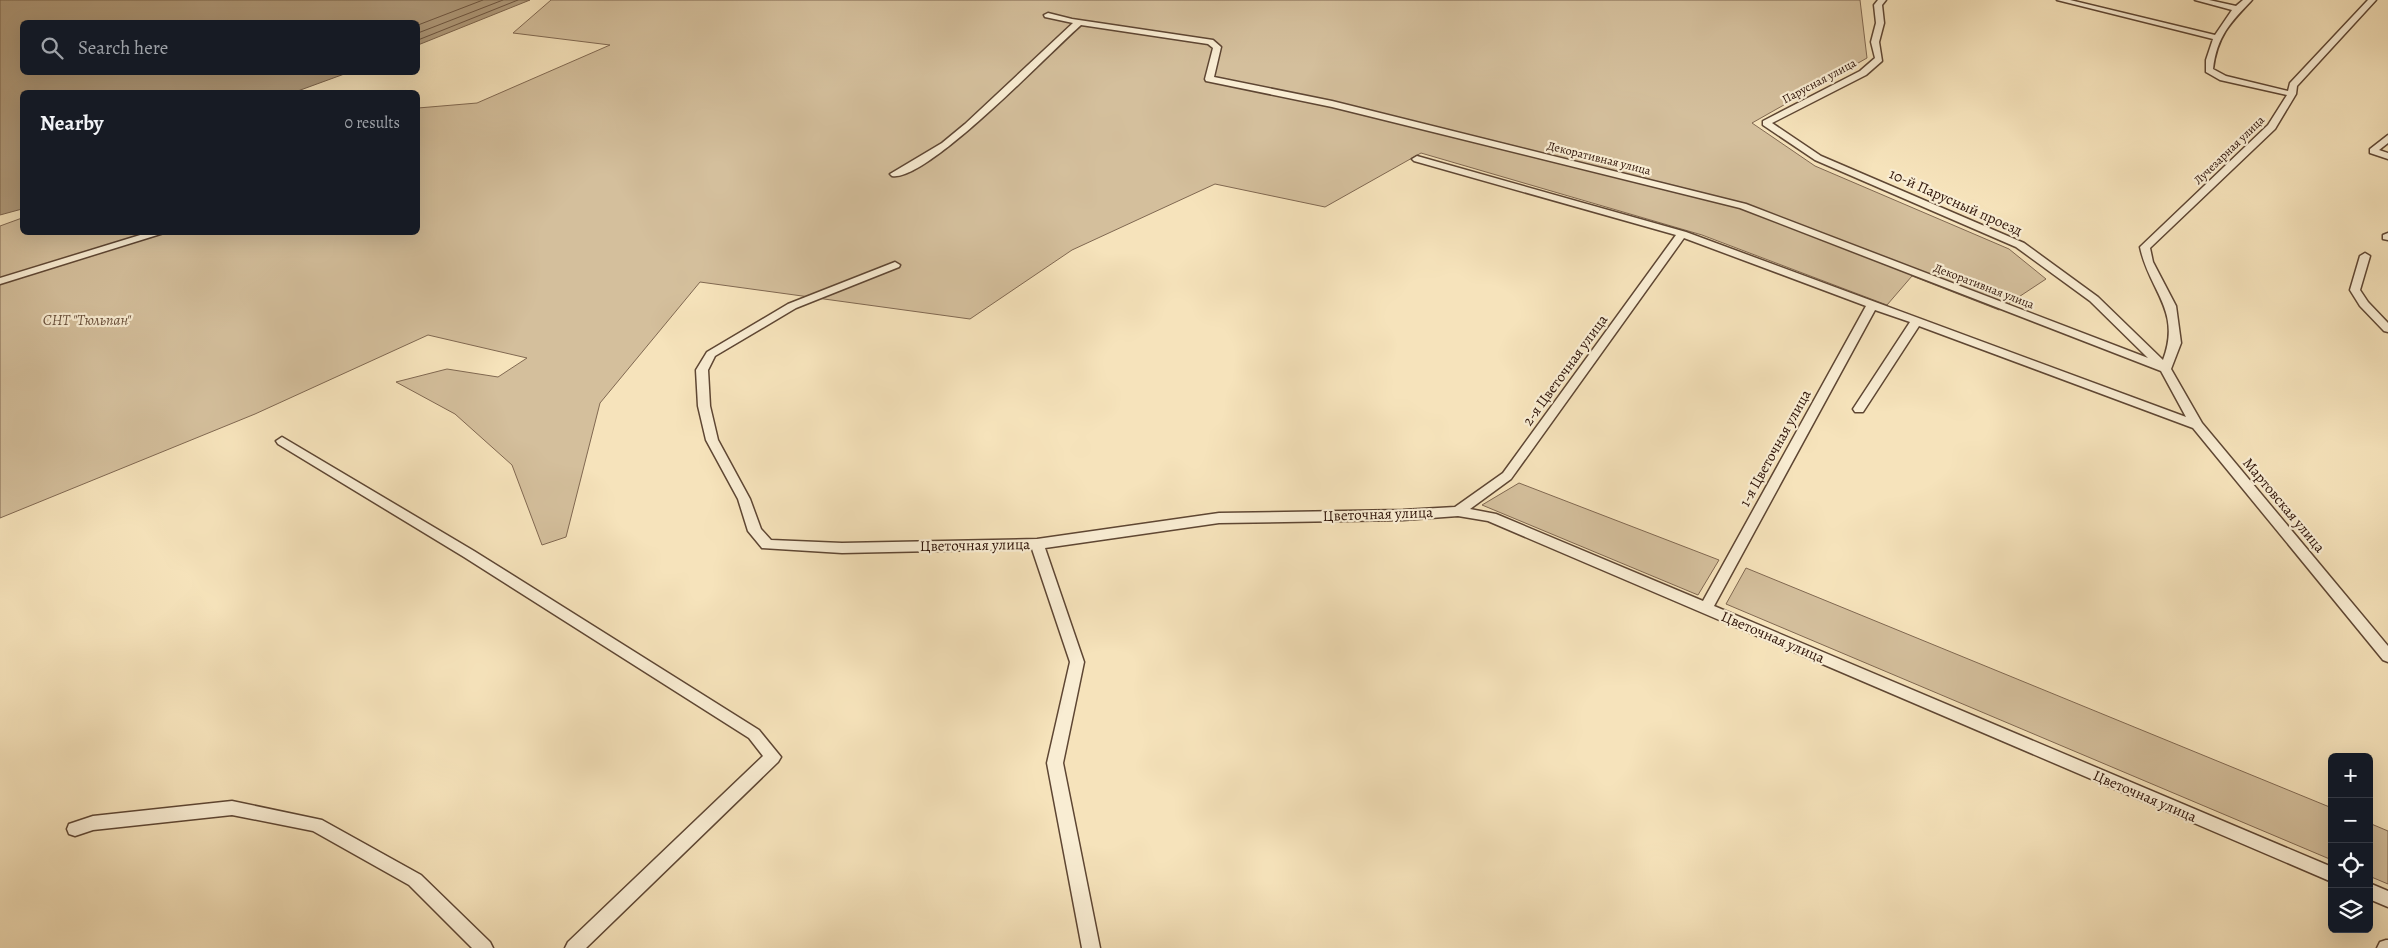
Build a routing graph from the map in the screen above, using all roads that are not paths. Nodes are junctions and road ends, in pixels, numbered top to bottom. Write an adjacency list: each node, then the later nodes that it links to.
1 (1882, 0): 11 (street, Парусная улица)
2 (2060, 0): 9 (street)
3 (2199, 0): 6 (street)
4 (2248, 0): 6 (street)
5 (2372, 0): 10 (street)
6 (2236, 9): 9 (street)
7 (1048, 15): 8 (street, Декоративная улица)
8 (1079, 22): 15 (street); 24 (street, Декоративная улица)
9 (2217, 38): 10 (street)
10 (2292, 94): 24 (street, Лучезарная улица)
11 (1766, 123): 24 (street, 10-й Парусный проезд)
12 (2388, 138): 13 (street)
13 (2388, 156)
14 (1416, 159): 16 (street)
15 (895, 174)
16 (1682, 234): 21 (street); 28 (street, 2-я Цветочная улица)
17 (152, 235): 20 (street)
18 (2366, 256): 23 (street)
19 (895, 265): 29 (street, Цветочная улица)
20 (0, 281)
21 (1873, 304): 22 (street); 30 (street, 1-я Цветочная улица)
22 (1917, 320): 25 (street); 26 (street)
23 (2388, 329)
24 (2165, 369): 26 (street, Мартовская улица)
25 (1858, 409)
26 (2197, 425): 31 (street, Мартовская улица)
27 (282, 441): 37 (street)
28 (1458, 511): 29 (street, Цветочная улица); 30 (street, Цветочная улица)
29 (1037, 544): 38 (street)
30 (1706, 608): 33 (street, Цветочная улица)
31 (2388, 656)
32 (75, 829): 36 (street)
33 (2328, 873)
34 (2373, 893): 35 (street)
35 (2388, 899)
36 (484, 948)
37 (574, 948)
38 (1091, 948)

